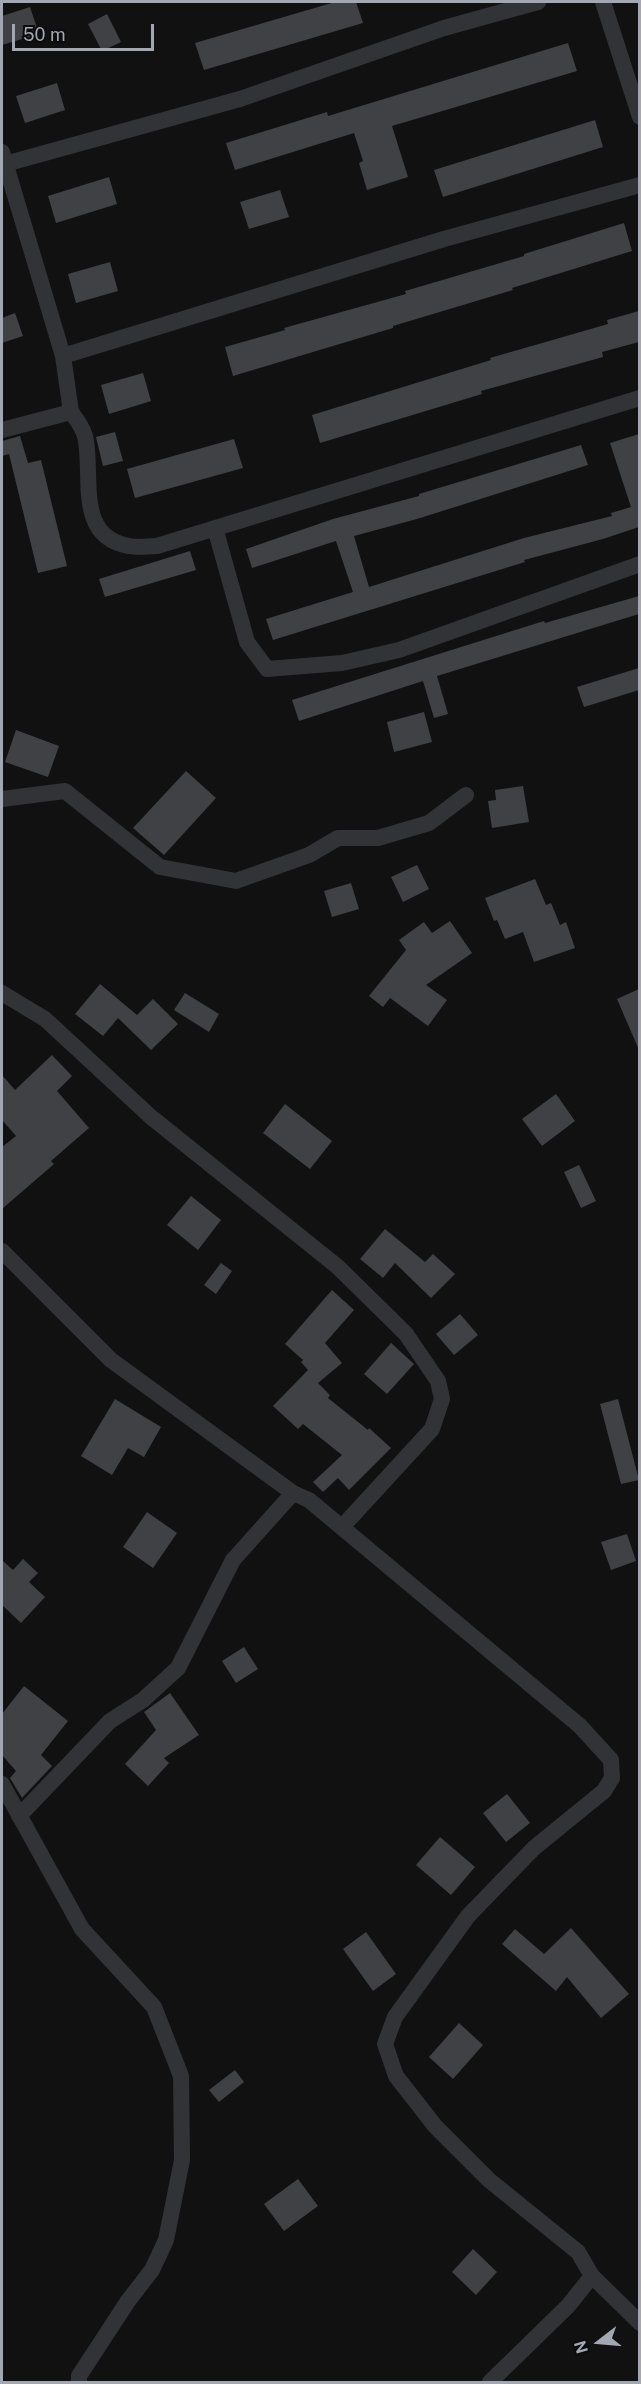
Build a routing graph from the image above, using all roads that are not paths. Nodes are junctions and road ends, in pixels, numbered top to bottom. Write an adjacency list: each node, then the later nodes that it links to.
1 (538, 2): 4 (street)
2 (603, 2): 3 (street)
3 (639, 117)
4 (3, 158): 6 (street)
5 (639, 185): 6 (street)
6 (63, 356): 8 (street)
7 (639, 398): 10 (street)
8 (71, 412): 9 (street); 10 (street)
9 (2, 430)
10 (215, 528): 11 (street)
11 (639, 564)
12 (466, 795): 13 (street)
13 (2, 799)
14 (2, 993): 17 (street)
15 (2, 1251): 16 (street)
16 (293, 1493): 17 (street); 19 (street)
17 (342, 1527): 20 (street)
18 (2, 1784): 19 (street)
19 (19, 1816): 22 (street)
20 (592, 2276): 21 (street); 23 (street)
21 (639, 2323)
22 (79, 2382)
23 (490, 2382)

